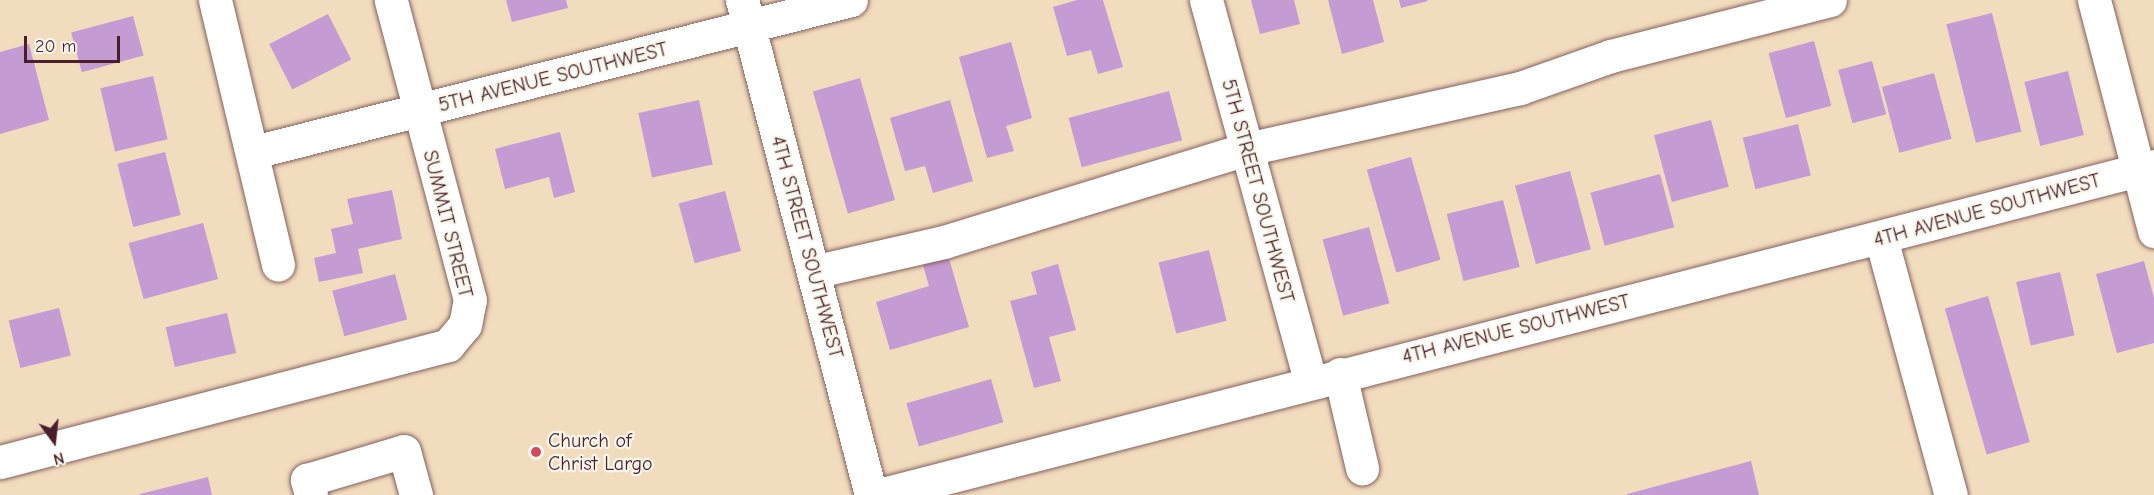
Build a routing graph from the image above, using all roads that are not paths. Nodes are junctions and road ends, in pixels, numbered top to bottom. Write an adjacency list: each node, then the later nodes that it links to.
1 (215, 0): 10 (street)
2 (391, 0): 8 (street, SUMMIT STREET)
3 (851, 0): 7 (street, 5TH AVENUE SOUTHWEST)
4 (1206, 0): 9 (street, 5TH STREET SOUTHWEST)
5 (1830, 0): 9 (street)
6 (2094, 0): 11 (street)
7 (746, 14): 8 (street, 5TH AVENUE SOUTHWEST); 15 (street, 4TH STREET SOUTHWEST)
8 (419, 111): 10 (street, 5TH AVENUE SOUTHWEST); 17 (street, SUMMIT STREET)
9 (1247, 149): 15 (street); 16 (street, 5TH STREET SOUTHWEST)
10 (254, 152): 14 (street)
11 (2147, 168): 12 (street); 13 (street, 4TH AVENUE SOUTHWEST)
12 (2154, 231)
13 (1881, 238): 16 (street, 4TH AVENUE SOUTHWEST); 23 (street)
14 (278, 265)
15 (813, 272): 21 (street, 4TH STREET SOUTHWEST)
16 (1325, 378): 18 (street, 5TH STREET SOUTHWEST); 22 (street, 4TH AVENUE SOUTHWEST)
17 (0, 462)
18 (1362, 468)
19 (311, 495): 20 (street)
20 (416, 495)
21 (871, 495)
22 (879, 495)
23 (1951, 495)

